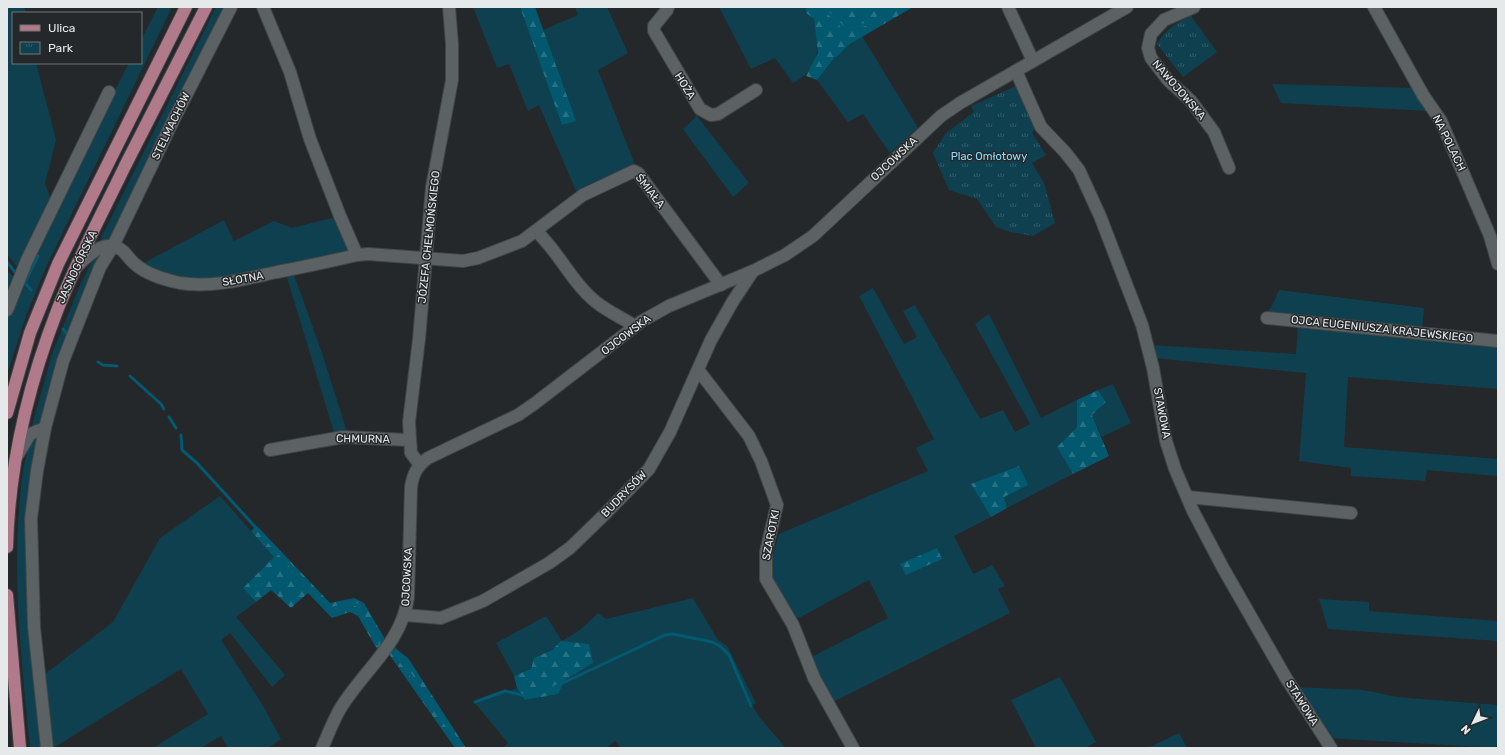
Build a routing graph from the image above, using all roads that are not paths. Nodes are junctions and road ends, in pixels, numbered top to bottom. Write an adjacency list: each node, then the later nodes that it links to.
1 (186, 7): 29 (main road, JASNOGÓRSKA)
2 (206, 7): 21 (main road, JASNOGÓRSKA)
3 (231, 7): 17 (street, STELMACHÓW)
4 (263, 7): 18 (street)
5 (449, 7): 19 (street, JÓZEFA CHEŁMOŃSKIEGO)
6 (668, 7): 13 (street, HOŻA)
7 (1008, 7): 11 (street)
8 (1127, 7): 11 (street, OJCOWSKA)
9 (1194, 7): 15 (street, NAWOJOWSKA)
10 (1374, 7): 20 (street, NA POLACH)
11 (1033, 61): 12 (street, OJCOWSKA)
12 (1016, 70): 22 (street, OJCOWSKA); 35 (street, STAWOWA)
13 (756, 90)
14 (109, 92): 24 (street)
15 (1229, 168)
16 (536, 232): 19 (street, ŚMIAŁA); 23 (street, ŚMIAŁA); 26 (street)
17 (113, 246): 18 (street, SŁOTNA); 21 (street); 30 (street, STELMACHÓW)
18 (357, 255): 19 (street, SŁOTNA)
19 (426, 258): 31 (street, JÓZEFA CHEŁMOŃSKIEGO)
20 (1498, 264)
21 (76, 267): 33 (main road, JASNOGÓRSKA)
22 (753, 271): 23 (street, OJCOWSKA); 28 (street, BUDRYSÓW)
23 (720, 285): 26 (street, OJCOWSKA)
24 (7, 310)
25 (1267, 318): 27 (street, OJCA EUGENIUSZA KRAJEWSKIEGO)
26 (635, 326): 34 (street, OJCOWSKA)
27 (1498, 341)
28 (699, 371): 39 (street, BUDRYSÓW); 43 (street, SZAROTKI)
29 (7, 413)
30 (45, 428): 33 (street); 41 (street, STELMACHÓW)
31 (409, 440): 32 (street, CHMURNA); 34 (street, JÓZEFA CHEŁMOŃSKIEGO)
32 (270, 450)
33 (17, 457): 37 (main road, JASNOGÓRSKA)
34 (420, 465): 39 (street, OJCOWSKA)
35 (1188, 497): 36 (street); 44 (street, STAWOWA)
36 (1351, 513)
37 (7, 547)
38 (7, 595): 40 (main road)
39 (405, 615): 42 (street, OJCOWSKA)
40 (20, 748)
41 (47, 748)
42 (322, 748)
43 (853, 748)
44 (1331, 748)

